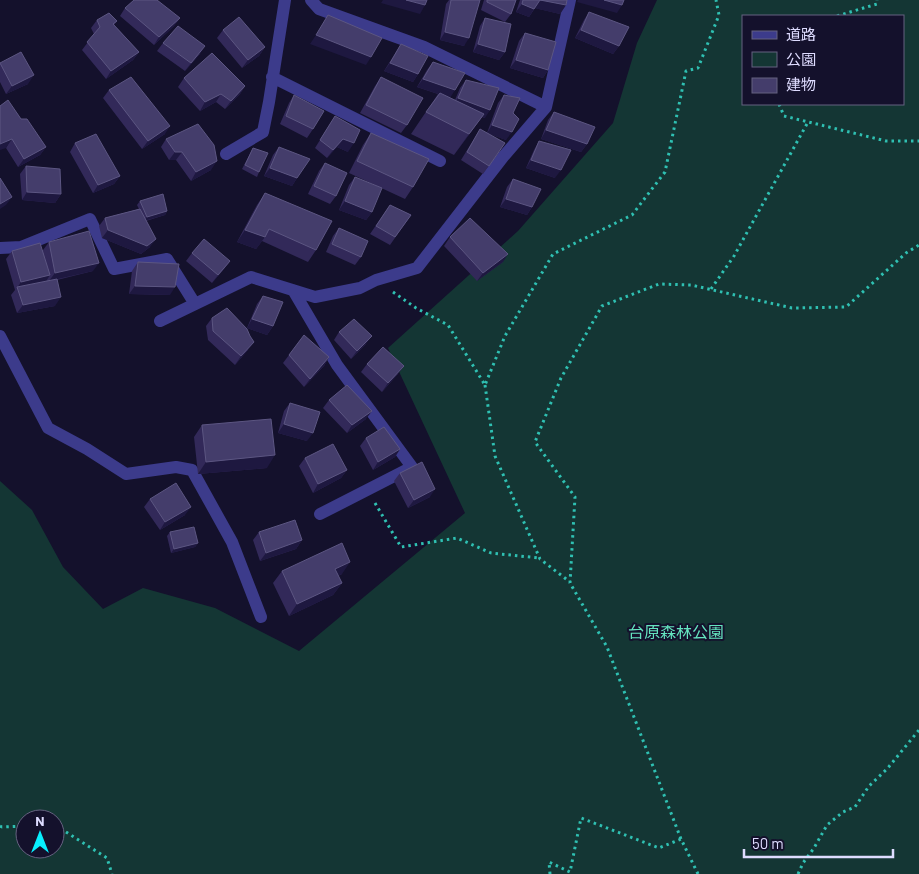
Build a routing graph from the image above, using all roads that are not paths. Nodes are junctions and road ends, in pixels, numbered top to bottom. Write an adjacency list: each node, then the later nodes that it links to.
1 (285, 0): 4 (lane)
2 (311, 0): 5 (lane)
3 (570, 0): 5 (lane)
4 (272, 77): 6 (lane); 7 (lane)
5 (546, 107): 9 (lane)
6 (226, 154)
7 (440, 161)
8 (0, 248): 10 (lane)
9 (294, 290): 10 (lane); 13 (lane)
10 (195, 304): 11 (lane)
11 (160, 321)
12 (0, 336): 14 (lane)
13 (320, 514)
14 (261, 617)

